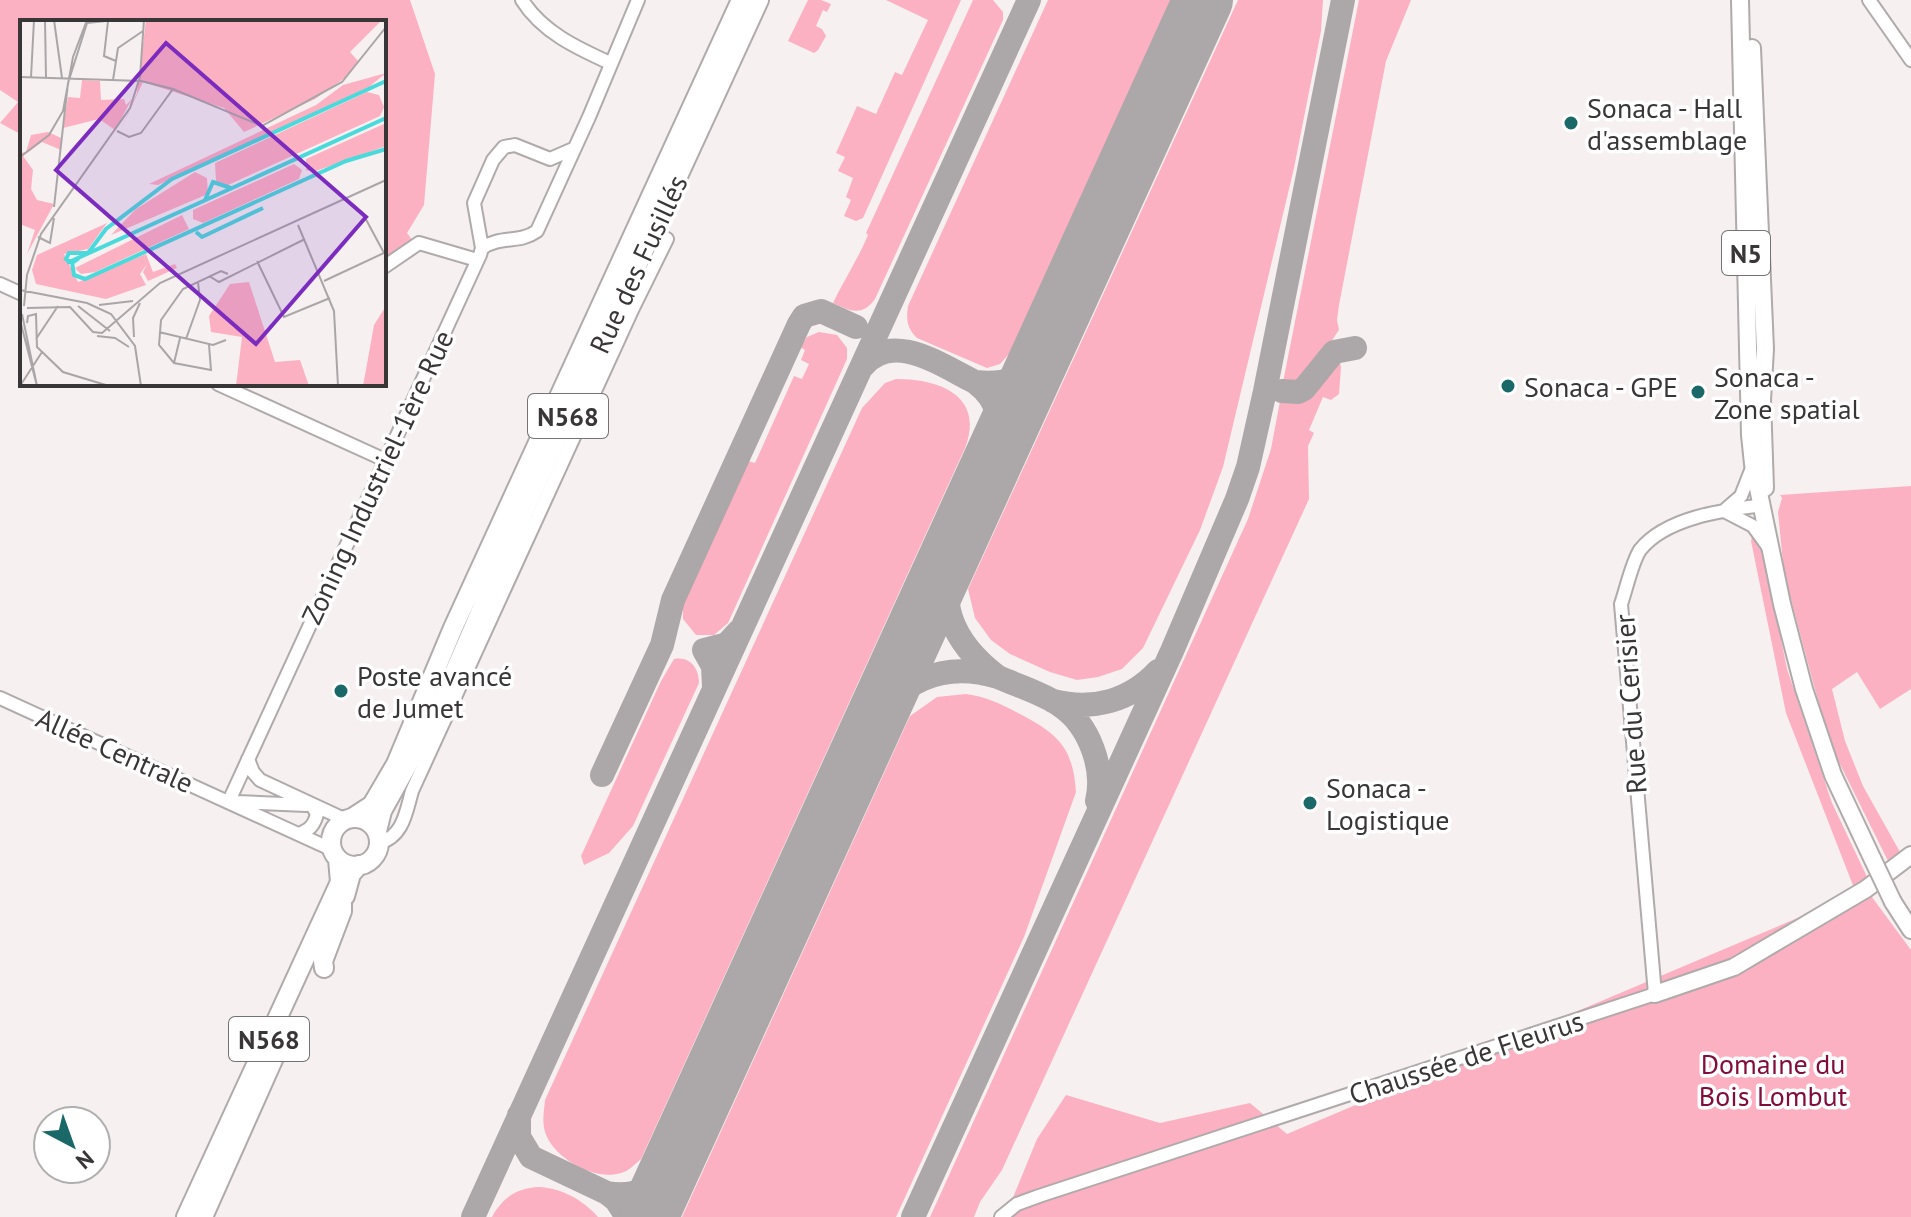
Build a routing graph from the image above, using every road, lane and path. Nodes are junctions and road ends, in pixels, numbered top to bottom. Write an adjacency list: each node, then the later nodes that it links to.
1 (522, 0): 9 (street)
2 (638, 0): 9 (street)
3 (741, 0): 25 (highway, Rue des Fusillés / N568)
4 (759, 0): 27 (highway, Rue des Fusillés / N568)
5 (1740, 0): 17 (main road, N5)
6 (1751, 0): 18 (main road, N5)
7 (1869, 0): 8 (street)
8 (1911, 60)
9 (610, 63): 10 (street)
10 (573, 149): 11 (street); 11 (street)
11 (479, 254): 12 (street); 16 (street, Zoning Industriel-1ère Rue)
12 (386, 266)
13 (0, 284): 14 (street)
14 (20, 293)
15 (222, 386): 16 (street)
16 (385, 460): 22 (street, Zoning Industriel-1ère Rue)
17 (1753, 464): 18 (main road, N5); 19 (street)
18 (1763, 505): 19 (street, Rue du Cerisier); 20 (main road, N5)
19 (1724, 510): 20 (street); 34 (street, Rue du Cerisier)
20 (1772, 551): 32 (main road, N5, bridge)
21 (0, 698): 23 (street, Allée Centrale)
22 (248, 759): 23 (street, Zoning Industriel-1ère Rue); 24 (street)
23 (229, 801): 24 (street); 26 (street, Allée Centrale)
24 (312, 805): 25 (street); 26 (street)
25 (349, 819): 27 (highway); 28 (highway, N568)
26 (299, 834): 28 (street, Allée Centrale)
27 (378, 837): 30 (highway, N568)
28 (335, 854): 30 (highway); 35 (highway, N568)
29 (1911, 855): 34 (main road, Chaussée de Fleurus)
30 (359, 865): 31 (highway, N568)
31 (342, 904): 33 (highway); 36 (highway, N568)
32 (1911, 930)
33 (324, 968)
34 (1655, 994): 37 (street, Chaussée de Fleurus)
35 (186, 1217)
36 (203, 1217)
37 (1001, 1217)

